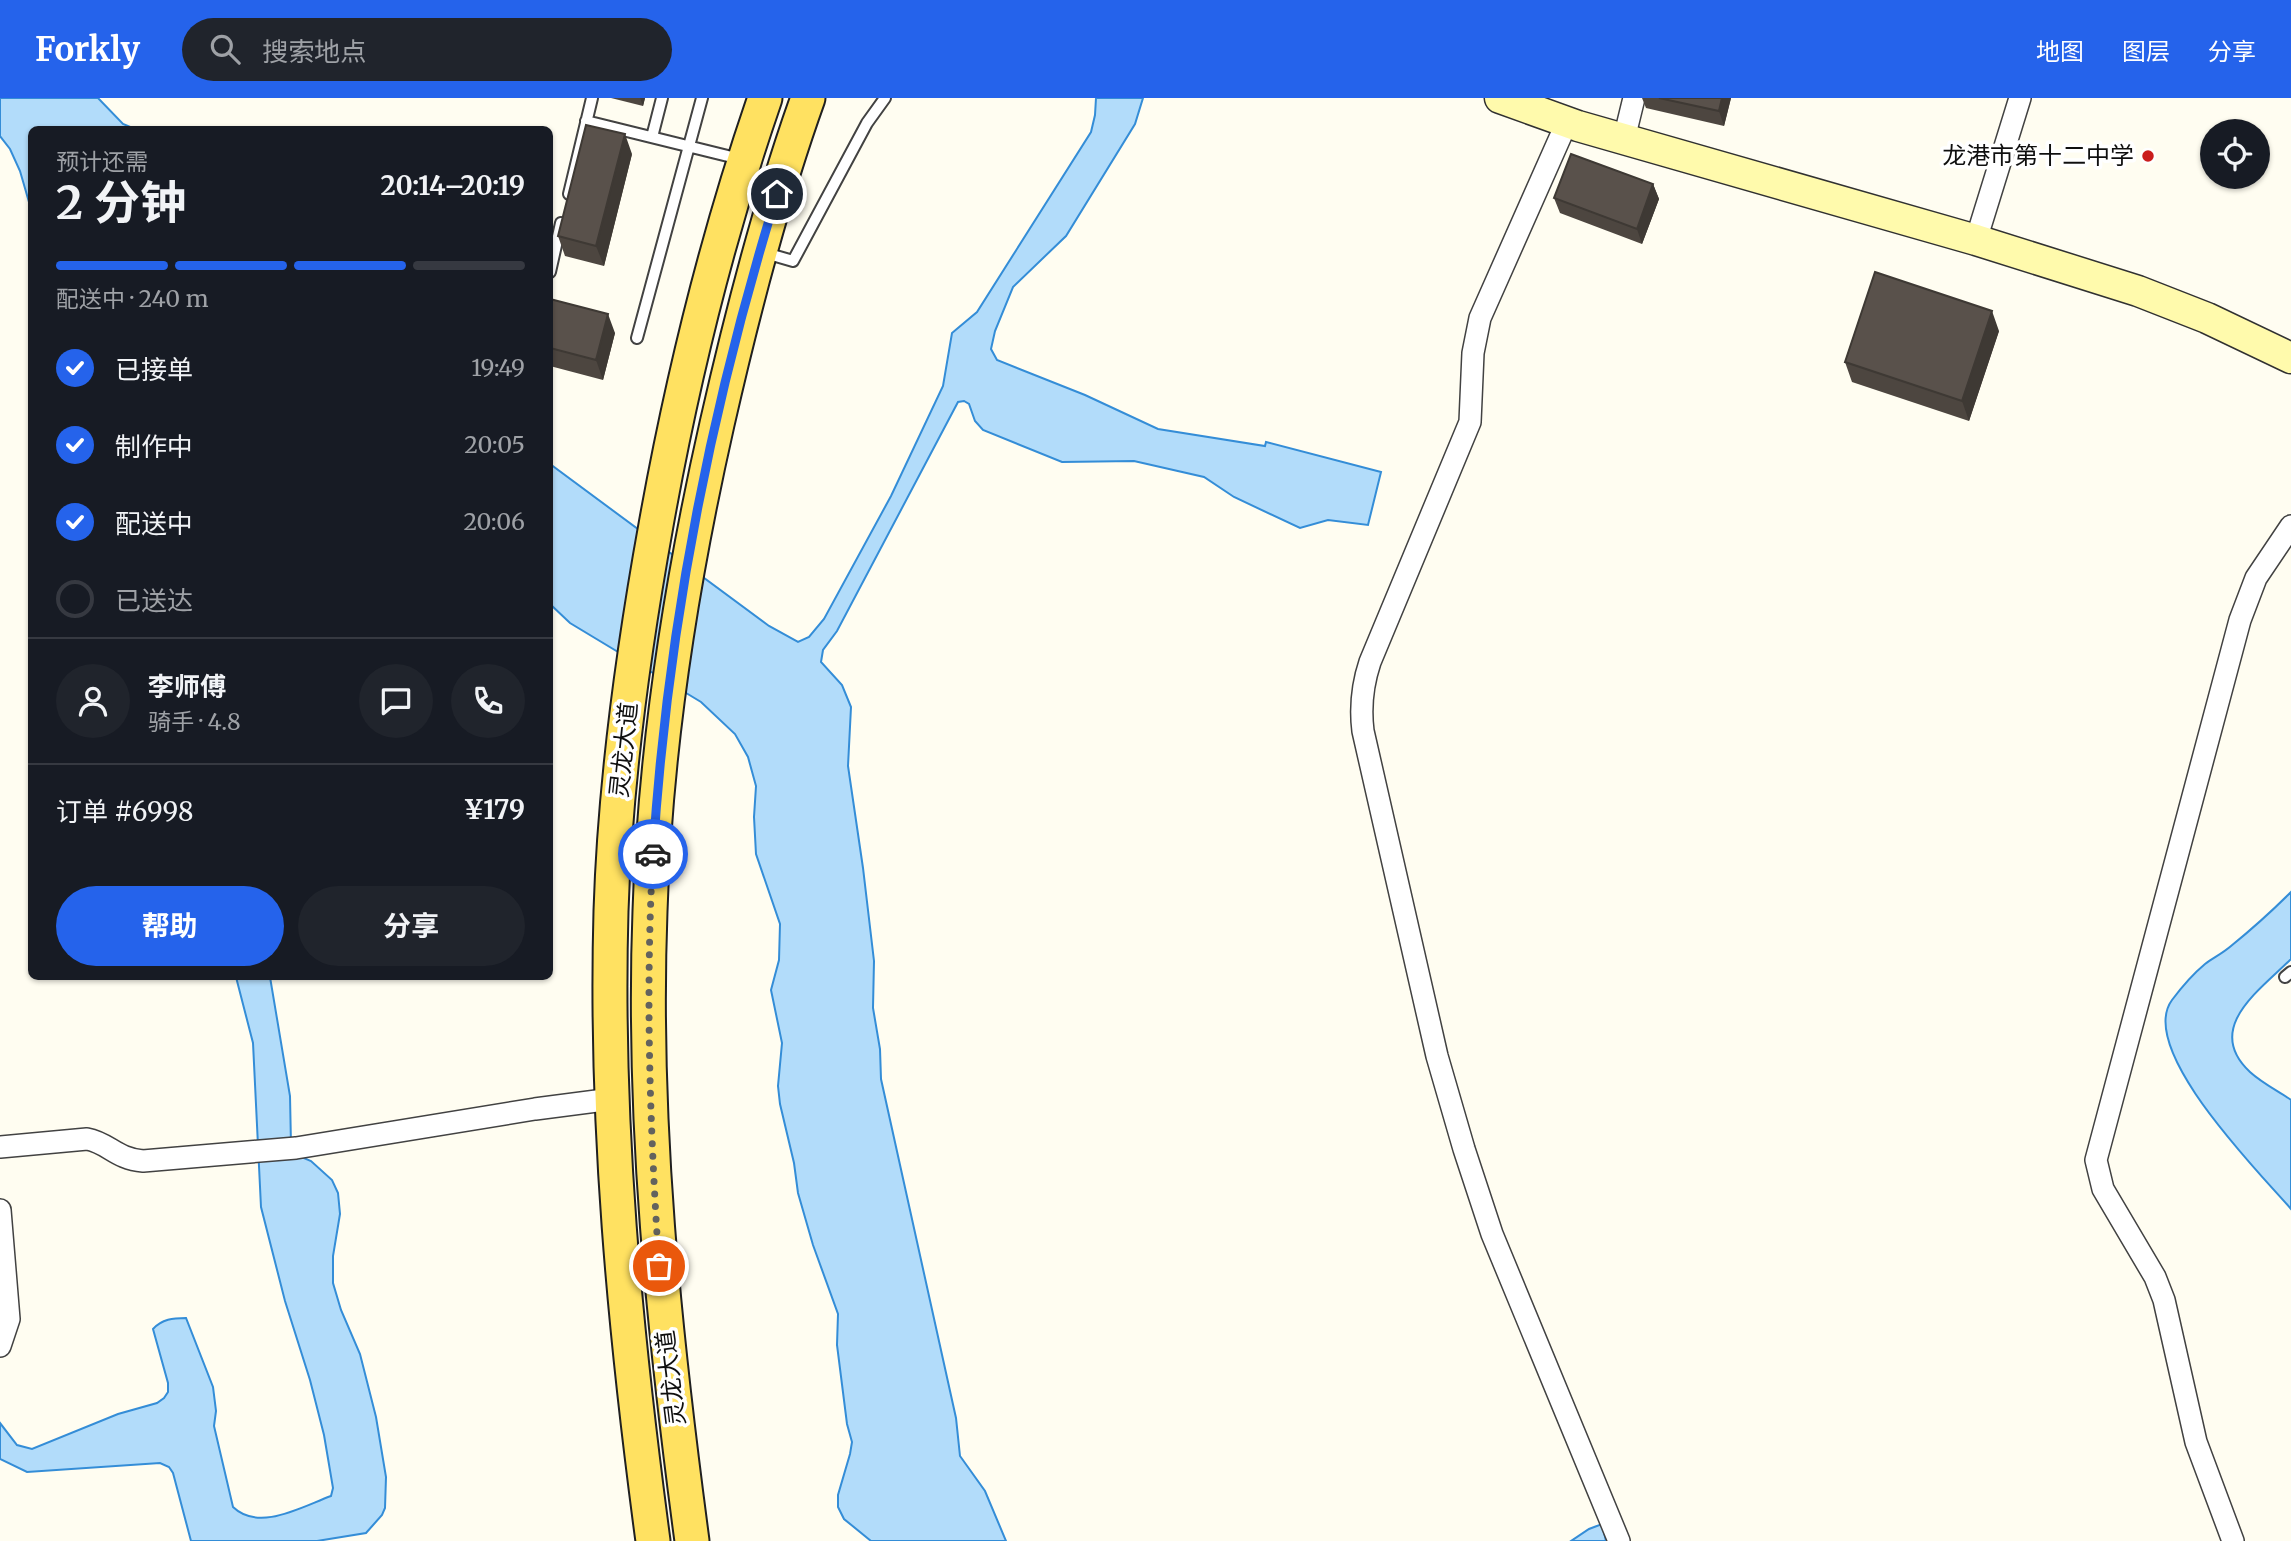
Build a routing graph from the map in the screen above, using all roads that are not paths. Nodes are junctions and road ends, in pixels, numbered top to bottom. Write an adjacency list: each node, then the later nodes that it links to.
1 (592, 98): 10 (lane)
2 (663, 98): 12 (lane)
3 (702, 98): 14 (lane)
4 (765, 98): 15 (main road, 灵龙大道)
5 (808, 98): 17 (main road, 灵龙大道)
6 (885, 98): 17 (lane)
7 (1500, 98): 11 (main road)
8 (1634, 98): 13 (street)
9 (2020, 98): 16 (street)
10 (586, 121): 12 (lane); 18 (lane)
11 (1567, 122): 13 (main road); 28 (street)
12 (652, 137): 14 (lane)
13 (1624, 139): 16 (main road)
14 (689, 146): 15 (lane); 19 (lane)
15 (746, 160): 22 (main road, 灵龙大道)
16 (1976, 240): 20 (main road)
17 (760, 252): 27 (main road, 灵龙大道)
18 (553, 259)
19 (636, 338)
20 (2291, 358)
21 (2291, 526): 29 (street)
22 (612, 1099): 23 (street); 26 (main road, 灵龙大道)
23 (0, 1147)
24 (0, 1210): 25 (street)
25 (0, 1346)
26 (653, 1541)
27 (692, 1541)
28 (1619, 1541)
29 (2233, 1541)

